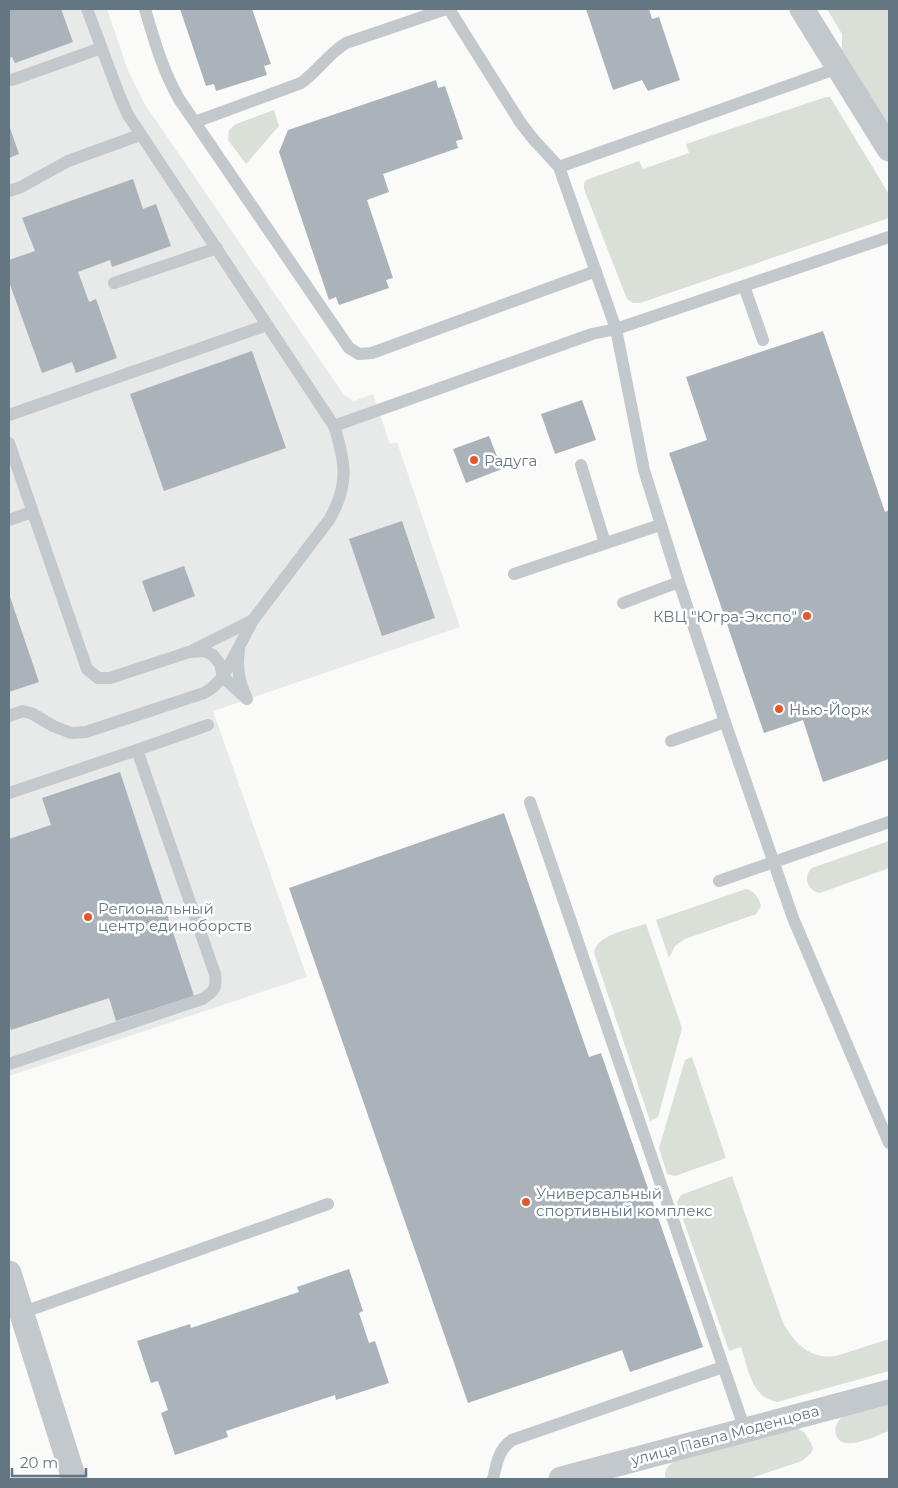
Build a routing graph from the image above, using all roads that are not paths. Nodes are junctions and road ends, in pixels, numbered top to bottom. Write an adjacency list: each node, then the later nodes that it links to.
1 (87, 9): 5 (lane)
2 (144, 9): 8 (lane)
3 (447, 9): 8 (lane); 11 (lane)
4 (802, 9): 6 (street)
5 (102, 48): 7 (lane); 9 (lane)
6 (838, 68): 10 (street); 11 (lane)
7 (12, 80)
8 (195, 122): 15 (lane)
9 (140, 135): 12 (lane); 14 (lane)
10 (889, 149)
11 (559, 167): 15 (lane)
12 (9, 191)
13 (889, 237): 17 (lane)
14 (217, 248): 16 (lane); 18 (lane)
15 (596, 271): 19 (lane)
16 (114, 283)
17 (744, 286): 19 (lane); 20 (lane)
18 (267, 325): 21 (lane); 22 (lane)
19 (616, 329): 22 (lane); 27 (lane)
20 (762, 340)
21 (9, 415)
22 (334, 426): 32 (lane)
23 (9, 443): 25 (lane)
24 (580, 464): 28 (lane)
25 (32, 512): 26 (lane); 34 (lane)
26 (9, 520)
27 (660, 525): 28 (lane); 30 (lane)
28 (605, 543): 29 (lane)
29 (514, 574)
30 (679, 582): 31 (lane); 37 (lane)
31 (623, 603)
32 (253, 620): 33 (lane); 34 (lane)
33 (242, 642): 35 (lane); 35 (lane)
34 (189, 652): 35 (lane)
35 (223, 677): 36 (lane)
36 (9, 716)
37 (725, 722): 39 (lane); 44 (lane)
38 (208, 725): 40 (lane)
39 (671, 741)
40 (137, 750): 41 (lane); 46 (lane)
41 (9, 793)
42 (530, 802): 51 (lane)
43 (889, 822): 44 (lane)
44 (774, 862): 45 (lane); 47 (lane)
45 (719, 881)
46 (9, 1064)
47 (889, 1143)
48 (328, 1204): 50 (lane)
49 (9, 1273): 50 (street)
50 (21, 1312): 54 (street)
51 (723, 1367): 53 (lane); 55 (lane)
52 (889, 1392): 53 (street, улица Павла Моденцова)
53 (745, 1430): 56 (street, улица Павла Моденцова)
54 (74, 1479)
55 (493, 1479)
56 (561, 1479)

